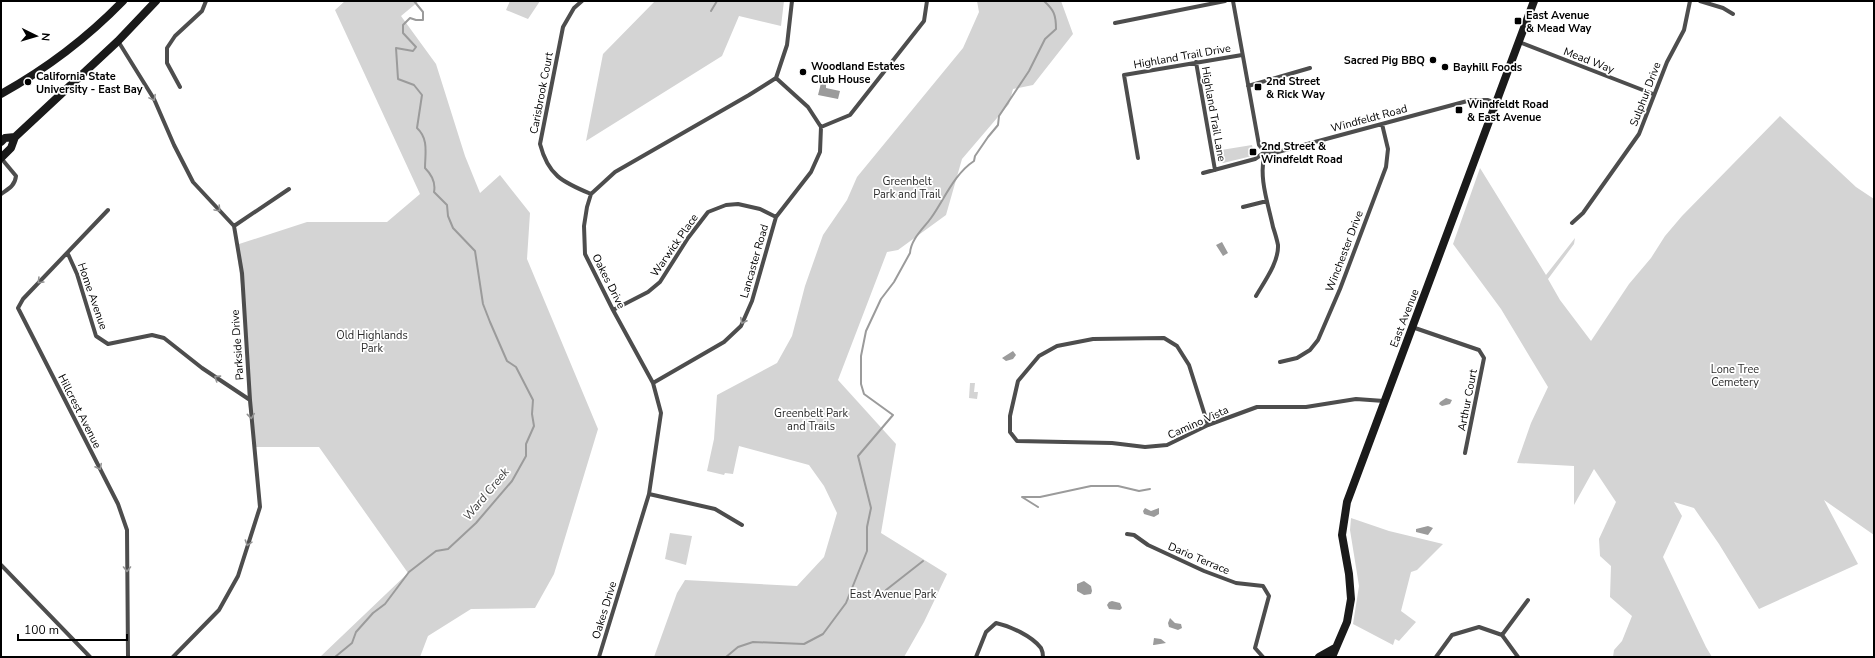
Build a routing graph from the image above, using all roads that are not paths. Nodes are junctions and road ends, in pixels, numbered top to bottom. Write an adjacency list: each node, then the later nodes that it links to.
1 (123, 1): 22 (street)
2 (156, 1): 14 (street)
3 (206, 1): 21 (street)
4 (582, 1): 36 (street, Carisbrook Court)
5 (792, 1): 19 (street)
6 (927, 1): 26 (street)
7 (1225, 1): 13 (street)
8 (1233, 1): 16 (street)
9 (1534, 1): 15 (street, East Avenue)
10 (1690, 1): 23 (street, Sulphur Drive)
11 (1700, 1): 12 (street)
12 (1733, 14)
13 (1115, 23)
14 (118, 41): 27 (street); 42 (street, one-way to 42)
15 (1519, 42): 23 (street, Mead Way); 24 (street, East Avenue)
16 (1242, 55): 17 (street, Highland Trail Drive); 20 (street)
17 (1196, 62): 31 (street, Highland Trail Drive); 32 (street, Highland Trail Lane)
18 (1310, 68): 20 (street)
19 (776, 78): 26 (street); 36 (street)
20 (1248, 86): 29 (street)
21 (180, 87)
22 (1, 94)
23 (1653, 94): 41 (street, Sulphur Drive)
24 (1496, 103): 25 (street, Windfeldt Road); 46 (street, East Avenue)
25 (1382, 124): 29 (street, Windfeldt Road); 47 (street, Winchester Drive)
26 (821, 127): 40 (street, Lancaster Road)
27 (15, 137): 28 (street); 30 (street)
28 (1, 142)
29 (1265, 152): 32 (street, Windfeldt Road); 37 (street)
30 (1, 158): 35 (street)
31 (1138, 158)
32 (1215, 170): 33 (street, Windfeldt Road)
33 (1203, 173)
34 (289, 189): 42 (street)
35 (1, 194)
36 (591, 194): 45 (street, Oakes Drive)
37 (1266, 201): 38 (street); 44 (street)
38 (1243, 207)
39 (108, 210): 43 (street, Hillcrest Avenue)
40 (776, 217): 45 (street, Warwick Place); 48 (street, Lancaster Road, one-way to 48)
41 (1572, 224)
42 (234, 226): 49 (street, Parkside Drive)
43 (68, 254): 49 (street, Home Avenue, one-way to 43); 61 (street, Hillcrest Avenue, one-way to 61)
44 (1256, 296)
45 (613, 310): 48 (street, Oakes Drive)
46 (1412, 327): 50 (street, East Avenue); 52 (street, Arthur Court)
47 (1280, 362)
48 (653, 383): 53 (street, Oakes Drive)
49 (250, 400): 62 (street, Parkside Drive, one-way to 62)
50 (1384, 401): 51 (street, Camino Vista); 59 (street, East Avenue)
51 (1208, 424): 51 (street, Camino Vista)
52 (1465, 453)
53 (649, 494): 54 (street); 63 (street, Oakes Drive)
54 (742, 525)
55 (1127, 534): 66 (street, Dario Terrace)
56 (1, 565): 60 (street)
57 (1528, 600): 58 (street)
58 (1502, 635): 69 (street); 70 (street)
59 (1335, 648): 67 (street); 68 (street, East Avenue)
60 (90, 657)
61 (128, 657)
62 (174, 657)
63 (599, 657)
64 (976, 657): 65 (street)
65 (1043, 657)
66 (1263, 657)
67 (1319, 657)
68 (1332, 657)
69 (1436, 657)
70 (1518, 657)

